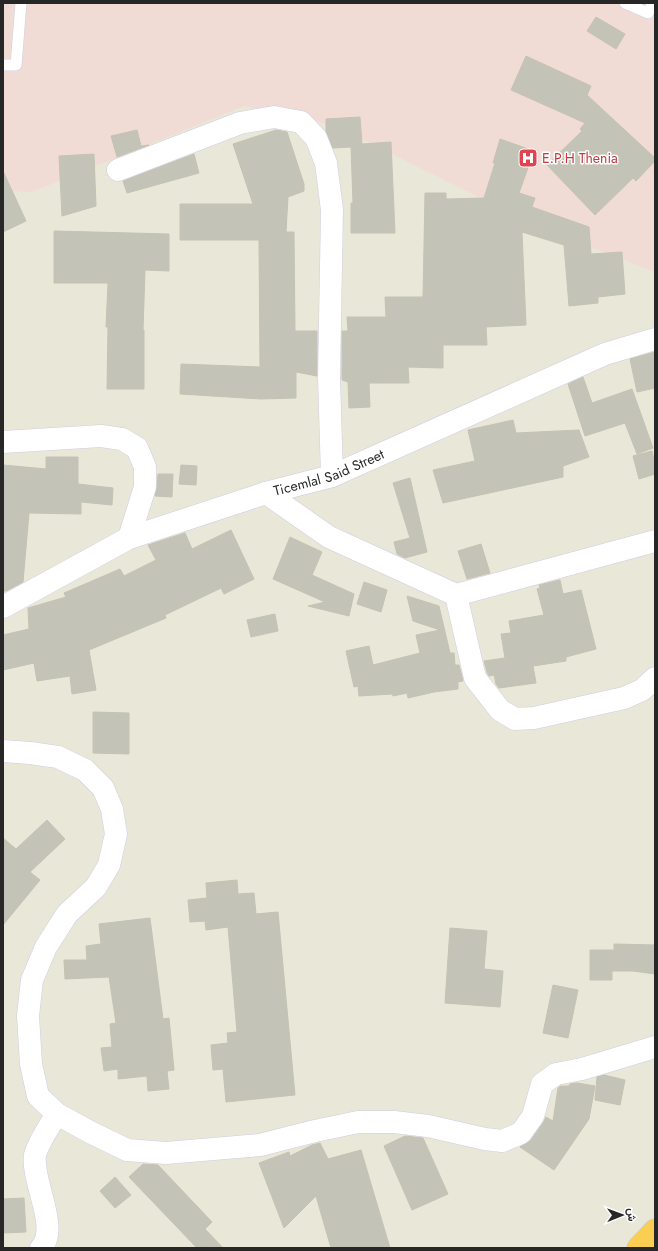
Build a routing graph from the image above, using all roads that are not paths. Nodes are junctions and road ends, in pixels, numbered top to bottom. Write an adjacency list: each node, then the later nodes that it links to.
1 (21, 3): 4 (lane)
2 (625, 3): 3 (lane)
3 (653, 3)
4 (3, 65)
5 (118, 170): 8 (street)
6 (655, 339): 8 (street, Ticemlal Said Street)
7 (3, 442): 10 (street)
8 (332, 476): 9 (street, Ticemlal Said Street)
9 (266, 493): 10 (street, Ticemlal Said Street); 12 (street)
10 (130, 538): 13 (street, Ticemlal Said Street)
11 (655, 541): 12 (street)
12 (456, 595): 14 (street)
13 (3, 607)
14 (655, 678)
15 (3, 752): 17 (street)
16 (655, 1047): 17 (street)
17 (57, 1114): 19 (street)
18 (655, 1230): 20 (highway)
19 (41, 1248)
20 (638, 1248)

